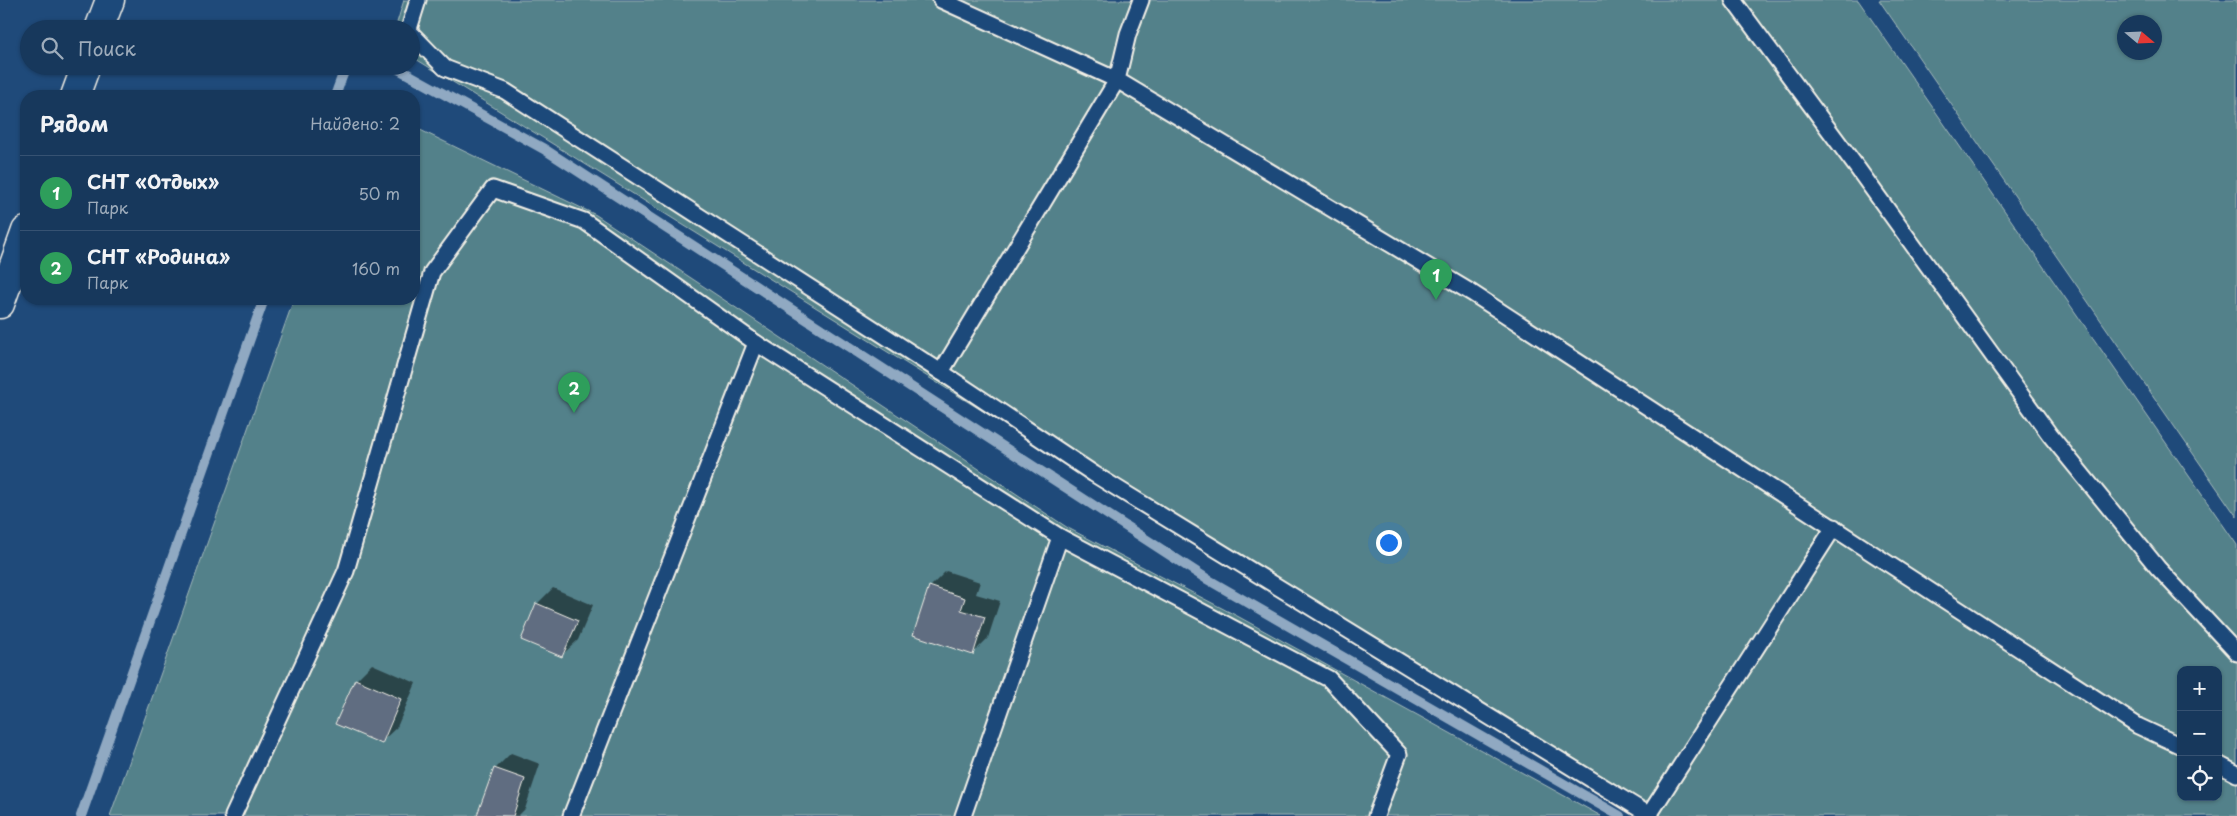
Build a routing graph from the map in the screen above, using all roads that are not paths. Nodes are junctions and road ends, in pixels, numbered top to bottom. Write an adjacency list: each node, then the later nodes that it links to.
1 (110, 0): 6 (main road)
2 (418, 0): 7 (lane)
3 (941, 0): 10 (lane)
4 (1140, 0): 10 (lane)
5 (1733, 0): 18 (lane)
6 (102, 20)
7 (412, 20)
8 (420, 42): 15 (lane)
9 (83, 75): 11 (main road)
10 (1117, 80): 15 (lane); 16 (lane)
11 (77, 90)
12 (20, 248): 13 (main road)
13 (0, 304)
14 (756, 343): 17 (lane); 23 (lane); 24 (lane)
15 (941, 372): 22 (lane)
16 (1834, 528): 19 (lane); 22 (lane)
17 (1060, 538): 25 (lane); 26 (lane)
18 (2237, 653)
19 (2177, 744)
20 (2222, 766): 21 (lane)
21 (2237, 774)
22 (1650, 815)
23 (233, 816)
24 (571, 816)
25 (964, 816)
26 (1376, 816)

